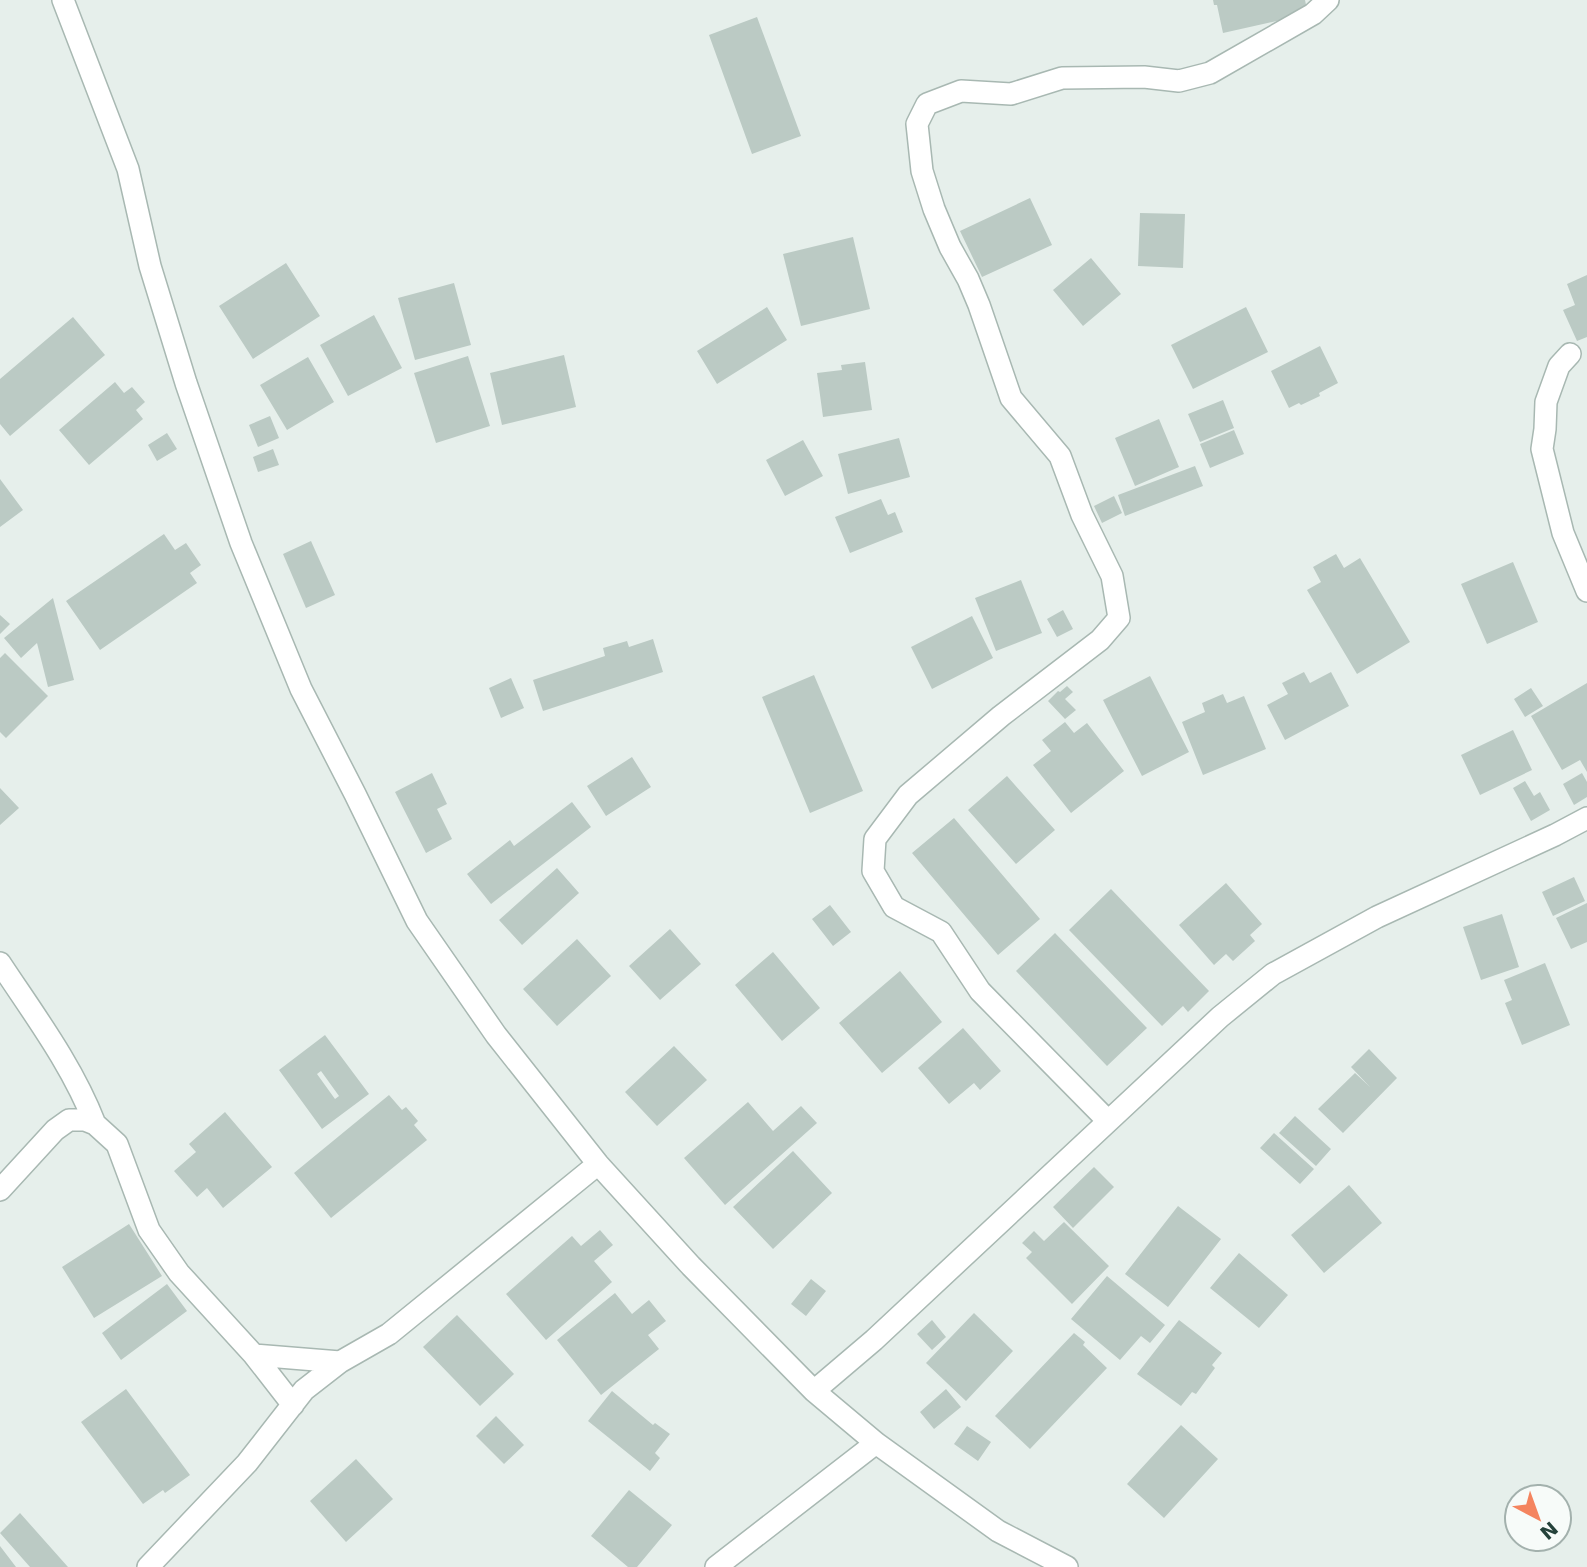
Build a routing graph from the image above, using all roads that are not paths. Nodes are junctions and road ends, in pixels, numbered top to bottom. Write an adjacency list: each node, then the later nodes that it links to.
1 (64, 0): 9 (street)
2 (1328, 0): 7 (street)
3 (1570, 354): 4 (street)
4 (1587, 591)
5 (1587, 818): 7 (street)
6 (0, 963): 8 (street)
7 (1108, 1121): 13 (street)
8 (95, 1124): 10 (street); 11 (street)
9 (598, 1164): 12 (street); 13 (street)
10 (0, 1190)
11 (254, 1355): 12 (street); 14 (street)
12 (340, 1362): 14 (street)
13 (814, 1391): 15 (street)
14 (293, 1405): 16 (street)
15 (876, 1443): 17 (street); 18 (street)
16 (148, 1567)
17 (716, 1567)
18 (1067, 1567)

